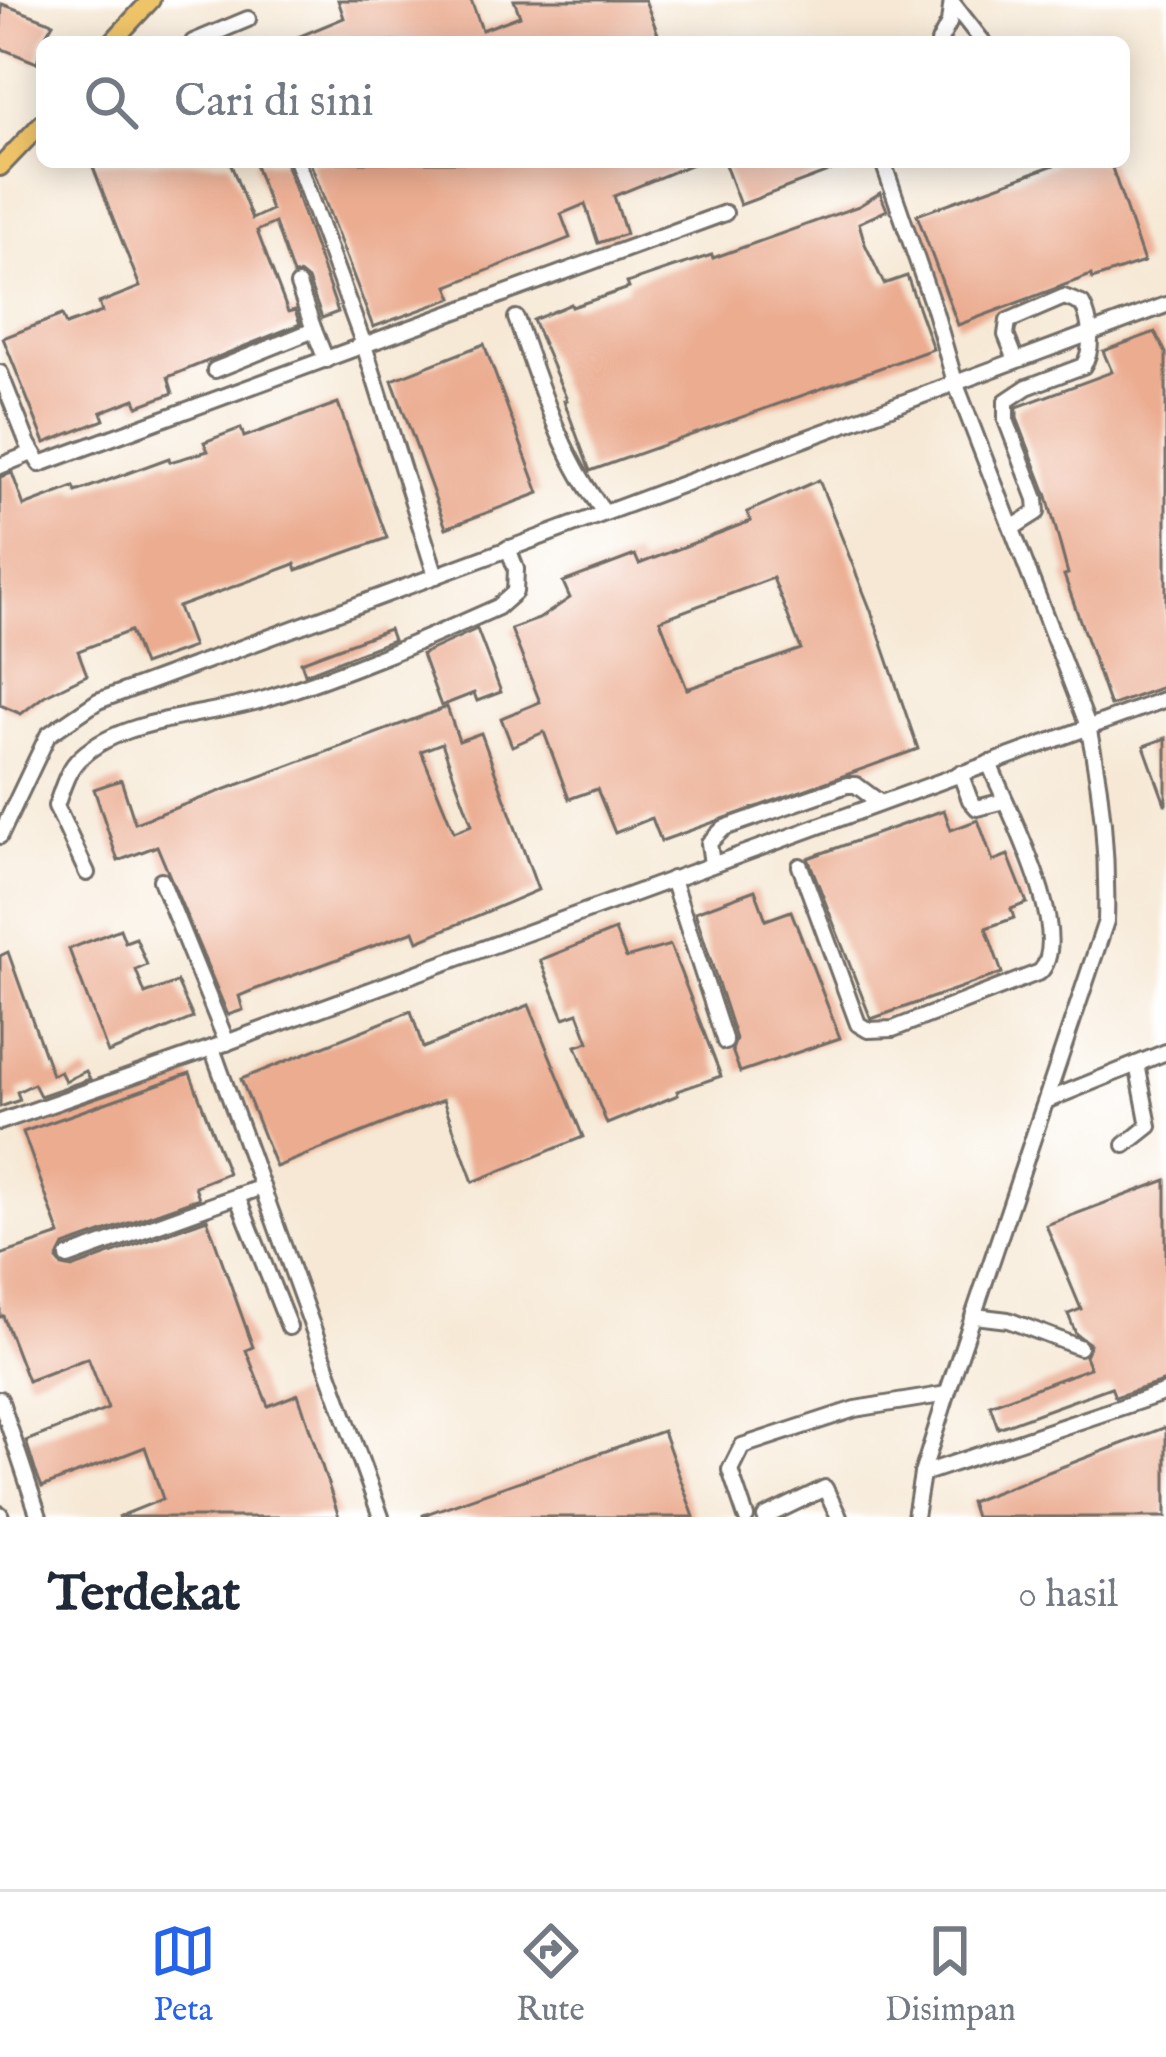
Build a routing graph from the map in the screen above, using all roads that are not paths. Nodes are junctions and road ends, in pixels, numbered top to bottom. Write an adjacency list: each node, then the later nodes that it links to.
1 (151, 0): 4 (main road)
2 (953, 2): 6 (lane); 7 (lane)
3 (248, 19): 5 (lane)
4 (118, 36)
5 (208, 36)
6 (941, 36)
7 (978, 36)
8 (36, 129): 9 (main road)
9 (0, 167)
10 (299, 168): 18 (lane)
11 (885, 168): 23 (lane)
12 (725, 213): 18 (lane)
13 (298, 285): 16 (lane)
14 (1166, 305): 17 (lane)
15 (516, 318): 26 (lane)
16 (314, 330): 19 (lane); 21 (lane)
17 (1090, 333): 20 (lane); 20 (lane); 27 (lane)
18 (364, 344): 19 (lane); 29 (lane)
19 (326, 360): 24 (lane)
20 (1016, 360): 23 (lane)
21 (215, 370)
22 (0, 373): 24 (lane)
23 (955, 382): 26 (lane); 27 (lane)
24 (32, 453): 25 (lane)
25 (0, 466)
26 (604, 512): 28 (lane)
27 (1012, 528): 31 (lane)
28 (508, 548): 29 (lane); 39 (lane)
29 (436, 576): 36 (lane)
30 (1166, 698): 31 (lane)
31 (1088, 726): 32 (lane); 46 (lane)
32 (988, 763): 33 (lane); 34 (lane)
33 (960, 773): 34 (lane); 35 (lane)
34 (1004, 801): 38 (lane)
35 (879, 802): 37 (lane); 37 (lane)
36 (0, 836)
37 (712, 864): 40 (lane)
38 (800, 866)
39 (87, 873)
40 (672, 879): 42 (lane); 43 (lane)
41 (161, 880): 43 (lane)
42 (725, 1042)
43 (219, 1046): 47 (lane); 49 (lane)
44 (1166, 1052): 45 (lane)
45 (1137, 1064): 46 (lane); 48 (lane)
46 (1048, 1100): 52 (lane)
47 (0, 1122)
48 (1125, 1145)
49 (262, 1187): 50 (lane); 60 (lane)
50 (237, 1196): 51 (lane); 53 (lane)
51 (68, 1257)
52 (975, 1316): 54 (lane); 56 (lane)
53 (289, 1327)
54 (1079, 1347)
55 (1166, 1392): 58 (lane)
56 (947, 1394): 58 (lane); 61 (lane)
57 (0, 1399): 59 (lane)
58 (922, 1474): 64 (lane)
59 (40, 1517)
60 (381, 1517)
61 (746, 1517)
62 (765, 1517): 63 (lane)
63 (839, 1517)
64 (915, 1517)

